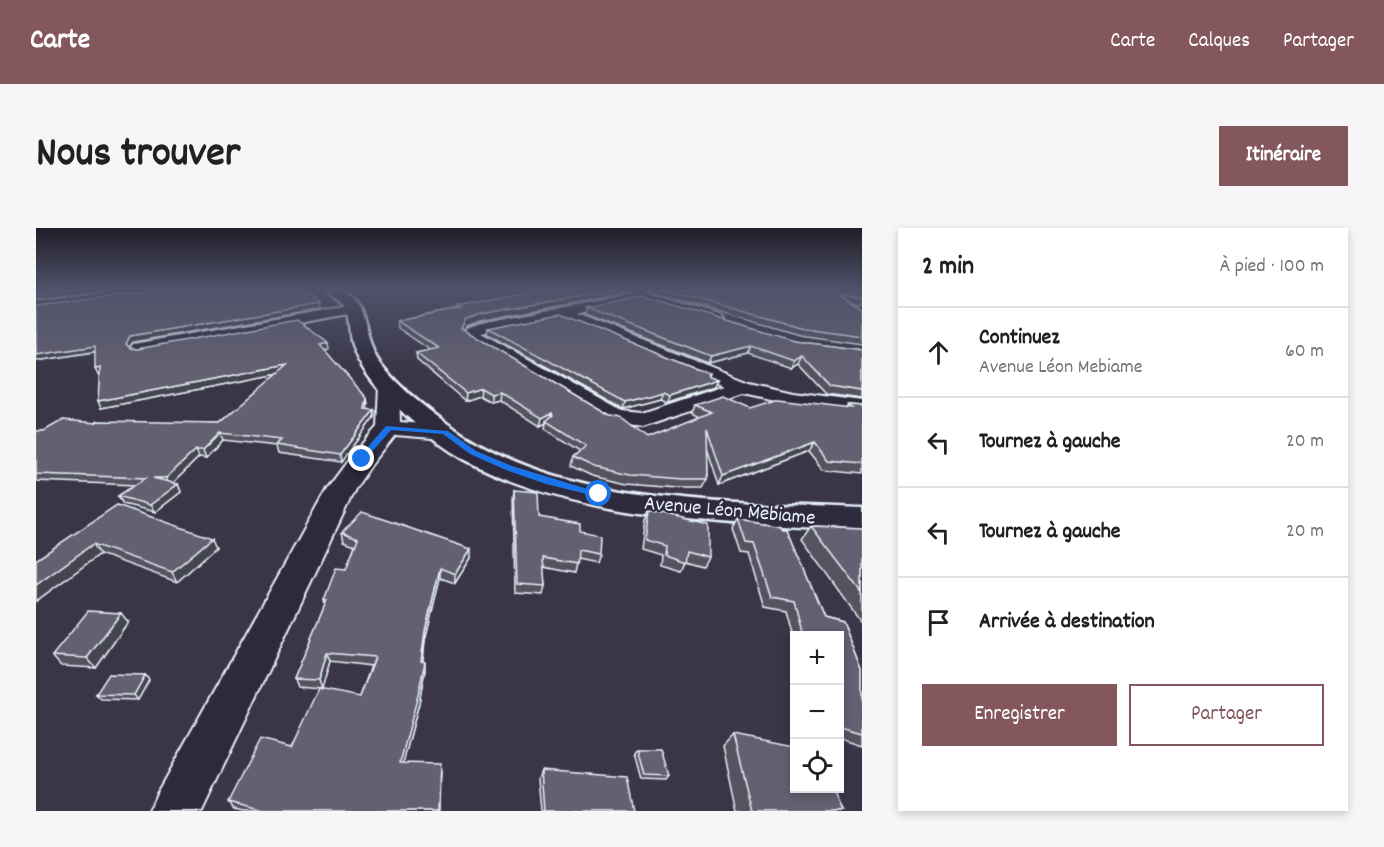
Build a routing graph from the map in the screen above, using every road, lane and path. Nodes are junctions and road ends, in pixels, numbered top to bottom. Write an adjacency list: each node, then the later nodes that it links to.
1 (314, 316): 7 (street)
2 (356, 316): 8 (street, Avenue Léon Mebiame)
3 (539, 316): 9 (street)
4 (570, 316): 9 (street)
5 (712, 316): 6 (street)
6 (732, 323)
7 (139, 348)
8 (389, 387): 11 (street); 12 (street, Avenue Léon Mebiame)
9 (743, 387): 10 (street)
10 (862, 407)
11 (389, 428): 12 (street); 14 (street)
12 (446, 432): 13 (street, Avenue Léon Mebiame)
13 (862, 519)
14 (175, 811)

